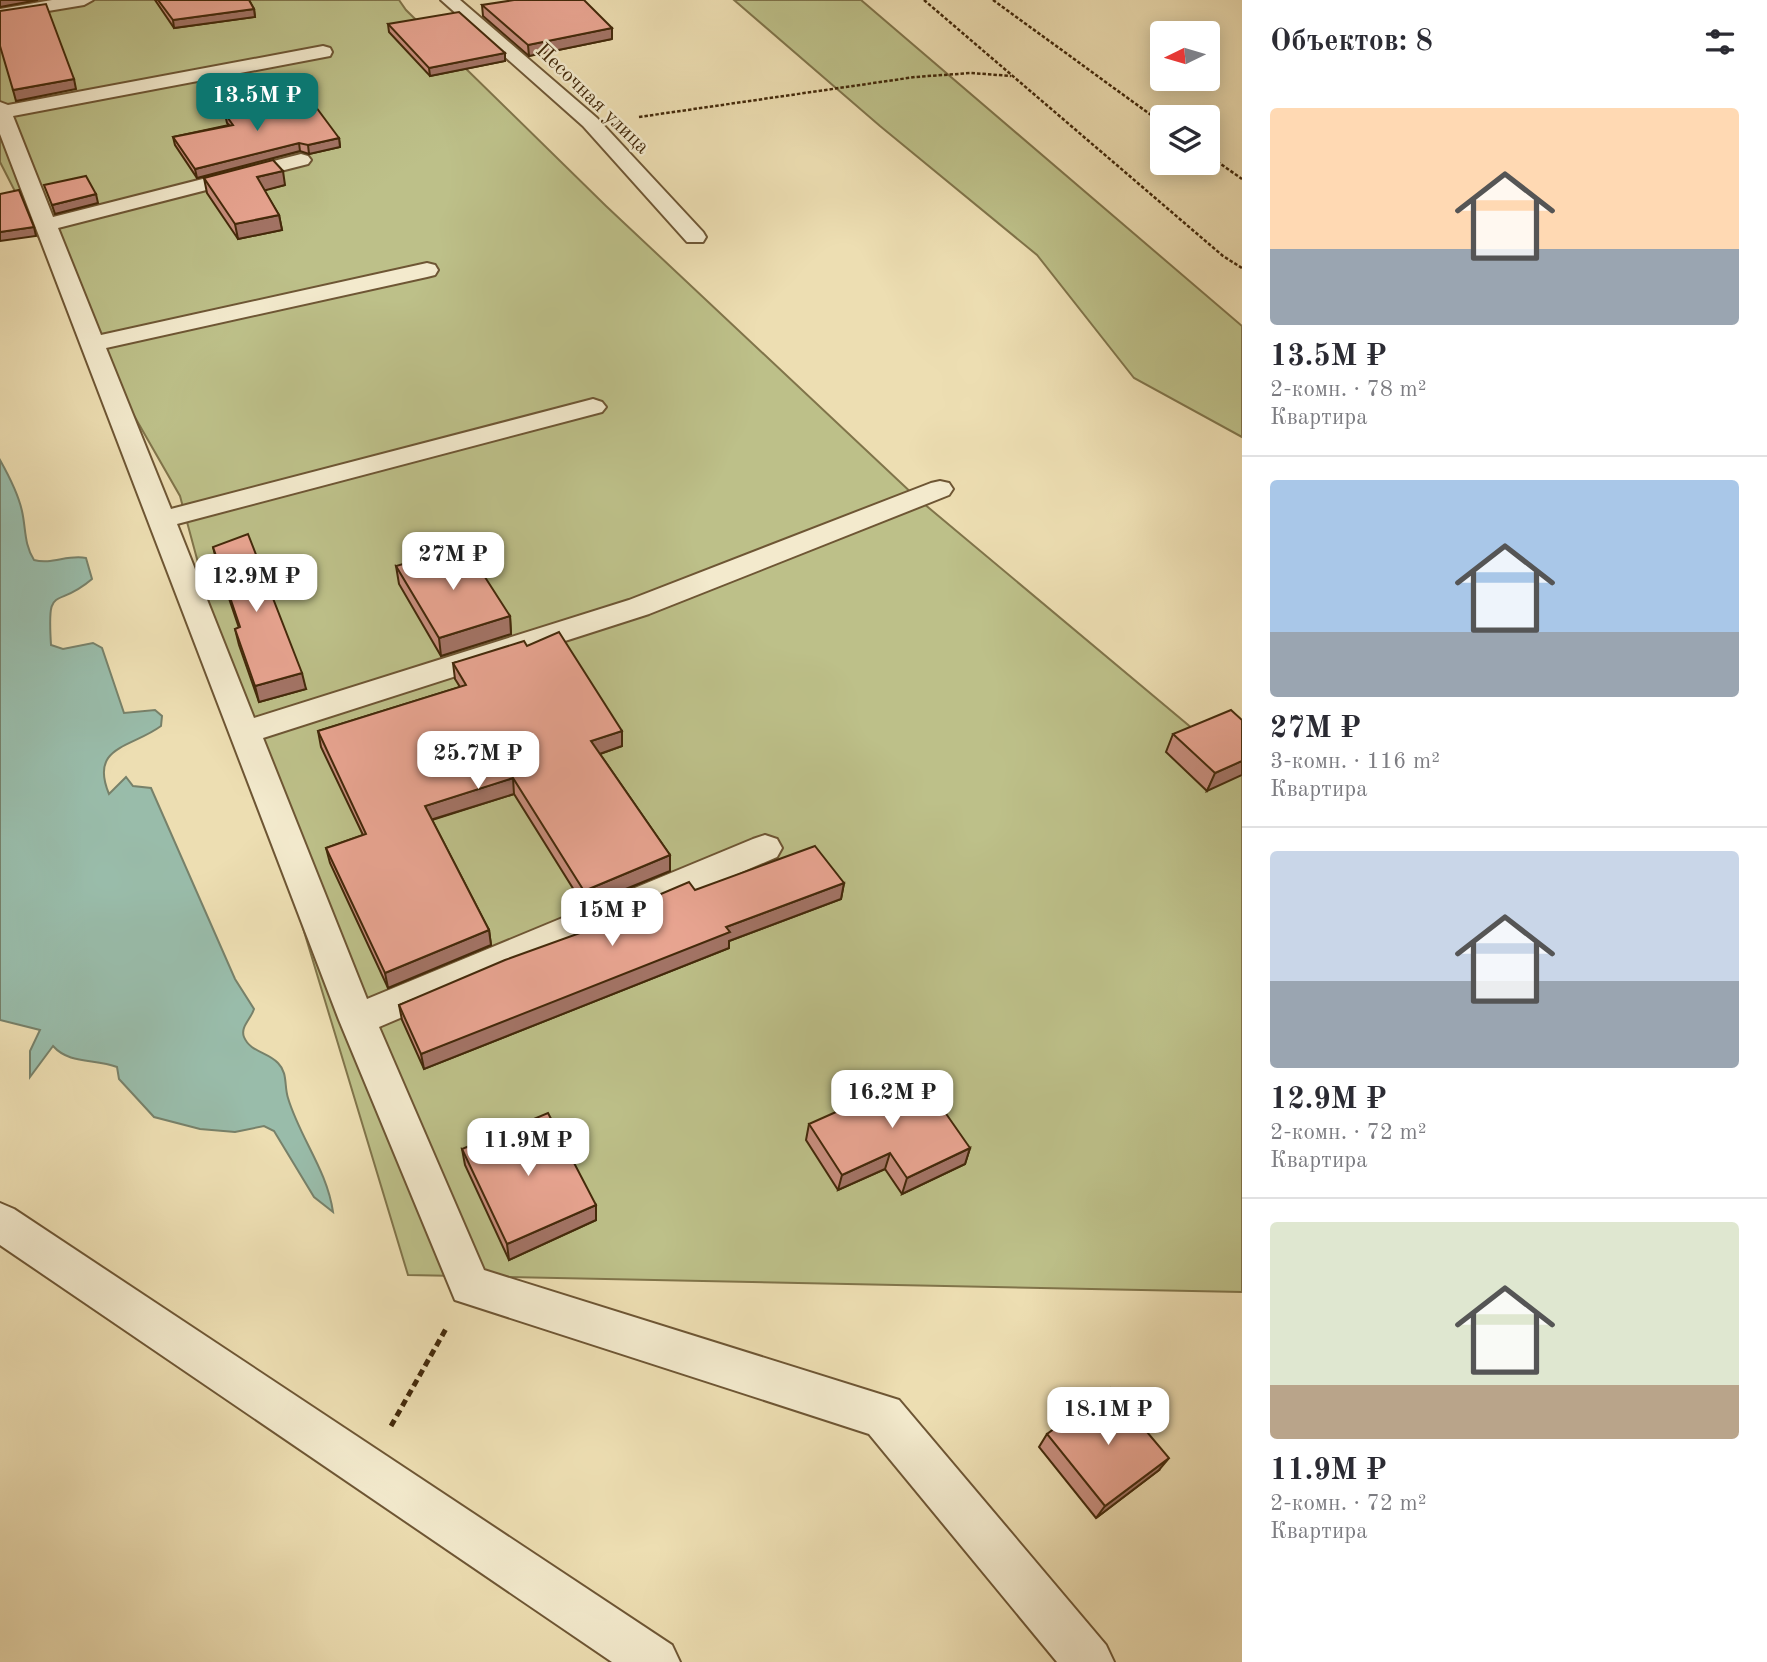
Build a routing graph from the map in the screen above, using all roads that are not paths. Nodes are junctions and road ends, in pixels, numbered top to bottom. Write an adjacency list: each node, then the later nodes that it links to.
1 (84, 0): 3 (lane)
2 (450, 0): 8 (lane, Песочная улица)
3 (0, 14)
4 (323, 52): 5 (lane)
5 (1, 110): 7 (lane)
6 (302, 160): 7 (lane)
7 (46, 225): 10 (lane)
8 (695, 237)
9 (427, 270): 10 (lane)
10 (93, 344): 13 (lane)
11 (593, 407): 13 (lane)
12 (940, 489): 14 (lane)
13 (161, 520): 14 (lane)
14 (244, 733): 16 (lane)
15 (765, 848): 16 (lane)
16 (358, 1020): 19 (lane)
17 (0, 1222): 18 (lane)
18 (655, 1662)
19 (1088, 1662)

